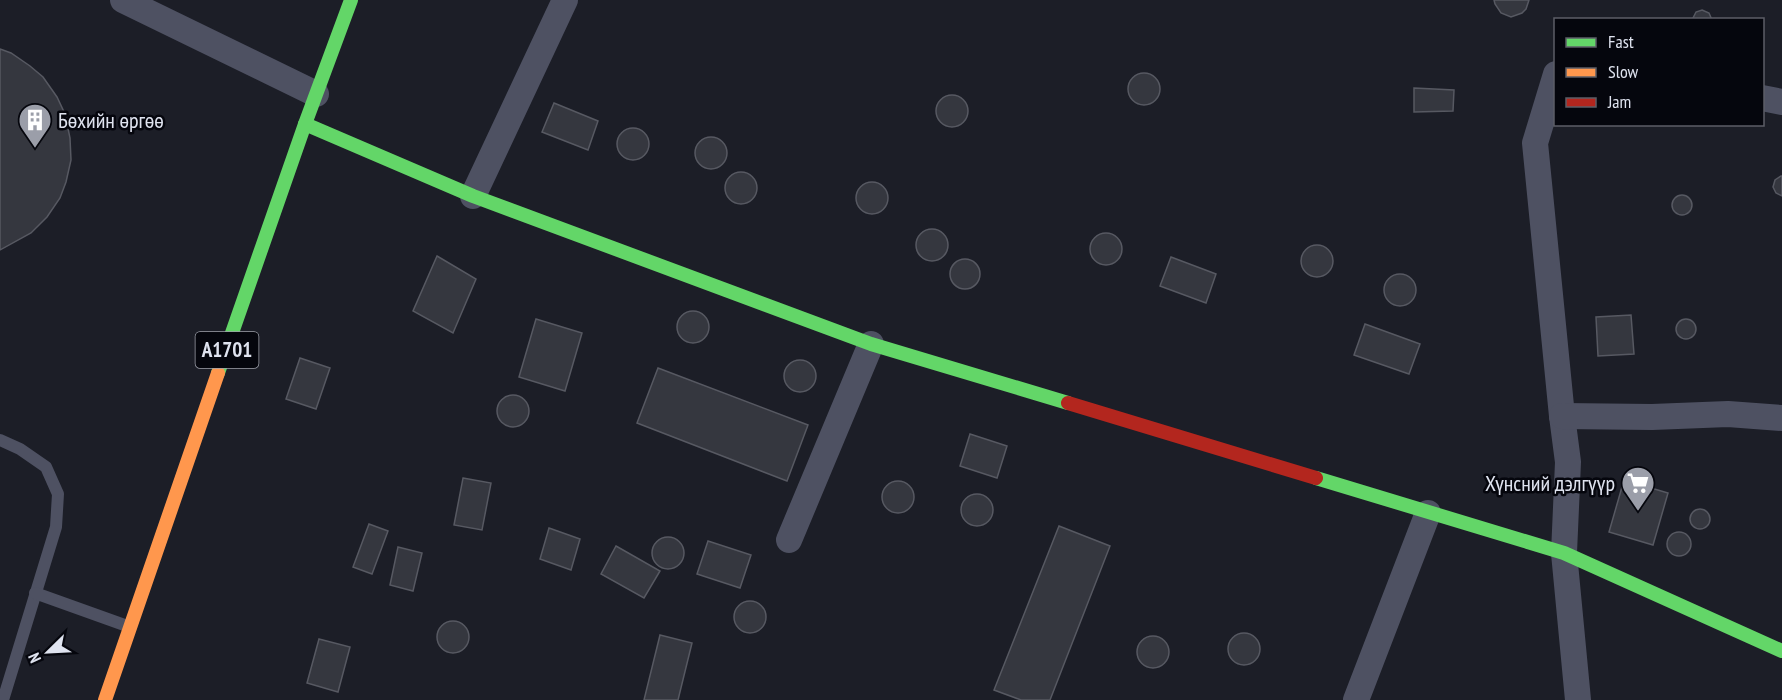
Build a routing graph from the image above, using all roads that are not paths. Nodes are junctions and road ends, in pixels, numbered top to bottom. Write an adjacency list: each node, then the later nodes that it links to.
1 (123, 0): 5 (street)
2 (351, 0): 5 (street, A1701)
3 (566, 0): 9 (street)
4 (1554, 80): 11 (street)
5 (316, 94): 8 (street, A1701)
6 (1764, 99): 7 (street)
7 (1782, 102)
8 (305, 124): 9 (street); 18 (street, A1701)
9 (473, 196): 10 (street)
10 (871, 344): 14 (street); 15 (street)
11 (1562, 416): 12 (street); 16 (street)
12 (1782, 418)
13 (0, 440): 17 (lane)
14 (1428, 513): 16 (street); 22 (street)
15 (789, 540)
16 (1564, 553): 19 (street); 23 (street)
17 (35, 593): 18 (lane); 20 (lane)
18 (131, 627): 21 (street, A1701)
19 (1782, 651)
20 (3, 700)
21 (105, 700)
22 (1356, 700)
23 (1578, 700)

